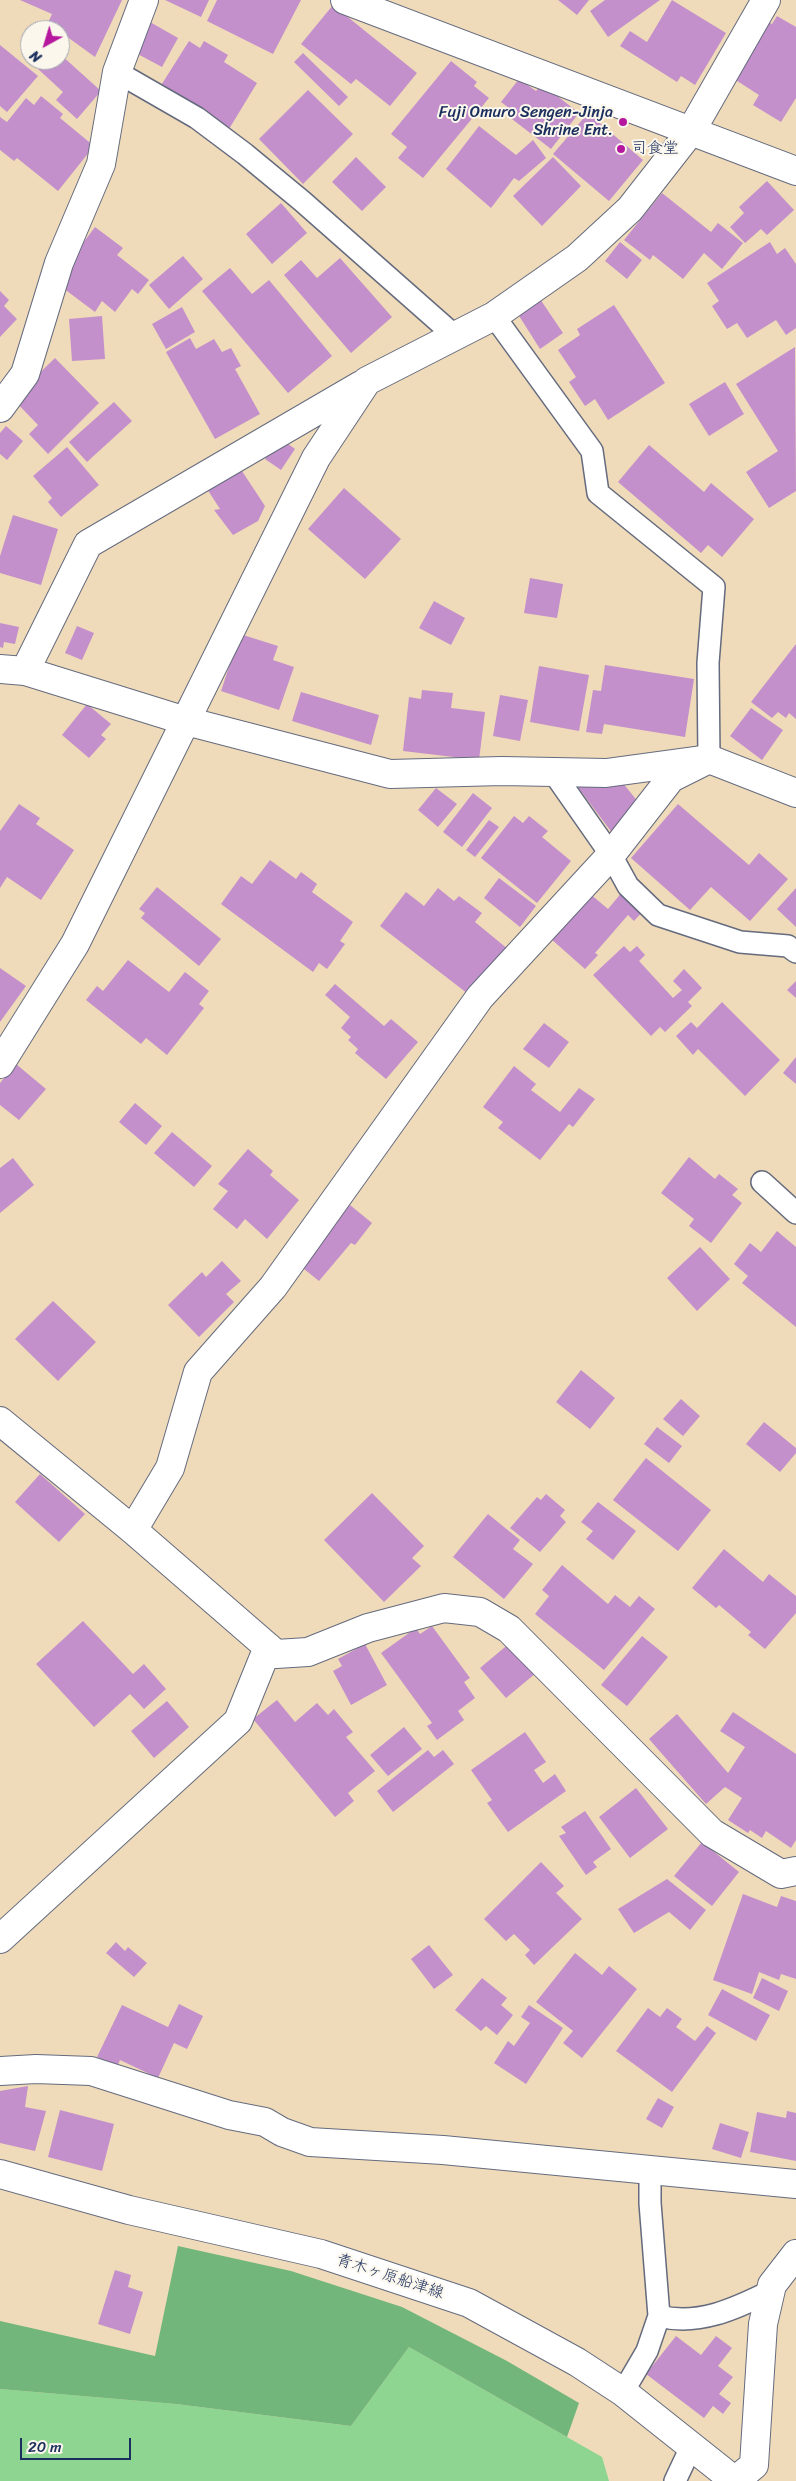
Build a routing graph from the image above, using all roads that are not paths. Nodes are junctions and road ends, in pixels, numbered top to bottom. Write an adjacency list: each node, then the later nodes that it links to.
1 (144, 0): 4 (street)
2 (344, 0): 5 (street)
3 (766, 0): 5 (street)
4 (118, 72): 8 (lane); 10 (street)
5 (691, 131): 6 (street); 7 (street)
6 (796, 171)
7 (494, 316): 8 (street); 13 (lane)
8 (455, 336): 9 (street)
9 (367, 381): 11 (street); 12 (street)
10 (0, 408)
11 (12, 670): 12 (street)
12 (186, 721): 14 (street); 18 (street)
13 (709, 759): 14 (street); 15 (street); 16 (street)
14 (553, 772): 16 (lane)
15 (796, 793)
16 (611, 855): 17 (lane); 22 (street)
17 (796, 952)
18 (0, 1064)
19 (762, 1182): 20 (lane)
20 (796, 1213)
21 (0, 1421): 22 (street)
22 (133, 1530): 23 (street)
23 (268, 1647): 24 (street); 25 (street)
24 (796, 1871)
25 (0, 1939)
26 (0, 2071): 27 (street)
27 (650, 2170): 29 (street); 32 (lane)
28 (0, 2174): 33 (street, 青木ヶ原船津線)
29 (796, 2184)
30 (796, 2254): 31 (street)
31 (771, 2291): 32 (lane); 36 (street)
32 (659, 2316): 33 (lane)
33 (623, 2392): 34 (street, 青木ヶ原船津線)
34 (691, 2447): 35 (lane); 36 (street, 青木ヶ原船津線)
35 (675, 2481)
36 (735, 2481)

